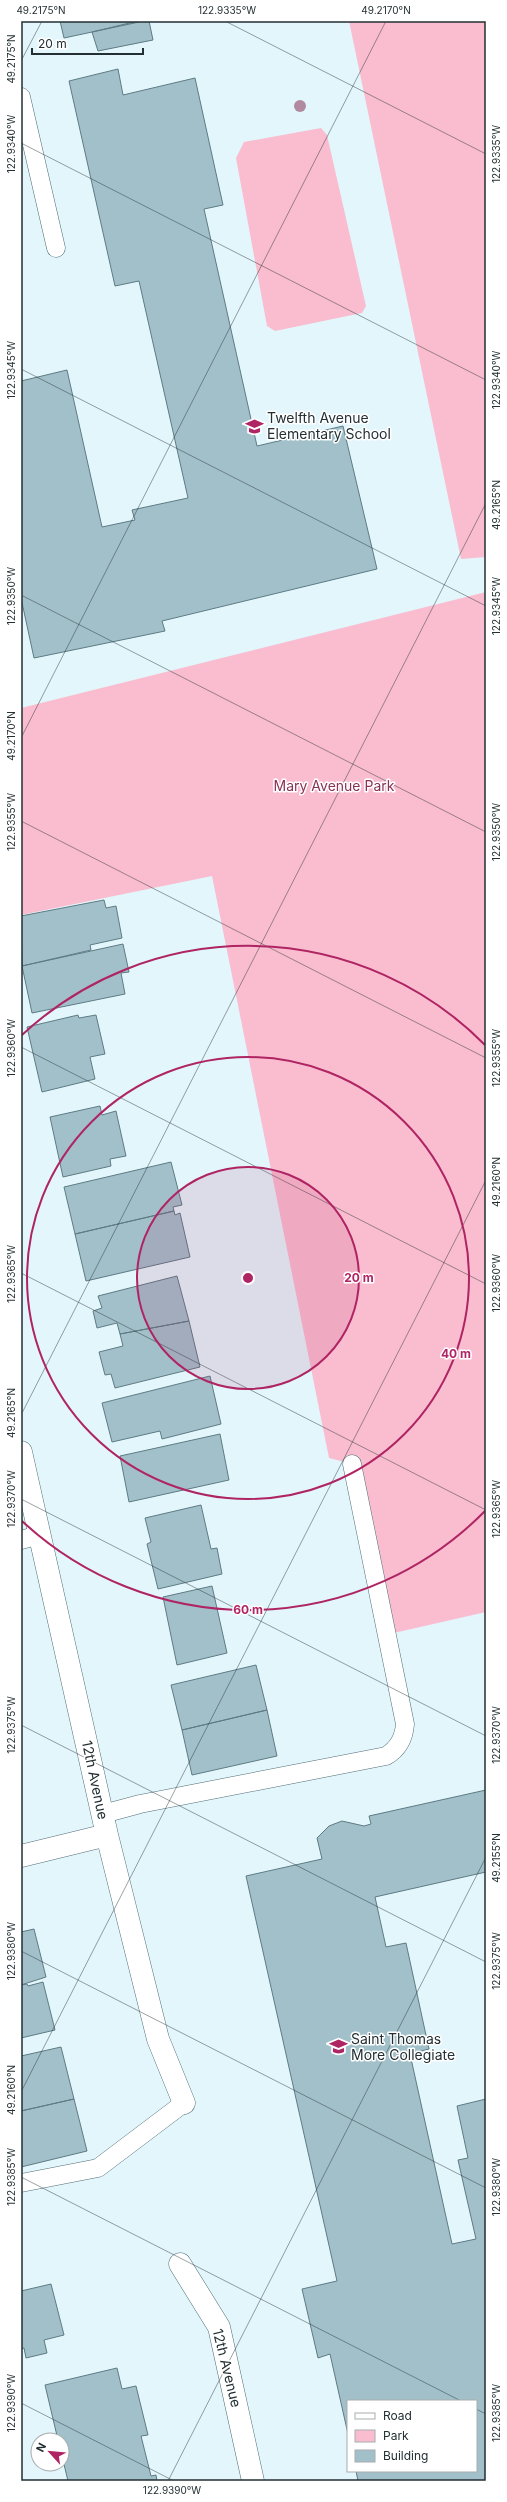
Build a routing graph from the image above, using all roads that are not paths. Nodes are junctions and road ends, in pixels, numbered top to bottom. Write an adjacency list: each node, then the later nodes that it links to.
1 (21, 97): 2 (lane)
2 (56, 248)
3 (21, 1452): 5 (street, 12th Avenue)
4 (352, 1464): 6 (lane)
5 (30, 1537): 6 (street, 12th Avenue)
6 (104, 1825): 7 (street); 8 (street, 12th Avenue)
7 (21, 1856)
8 (184, 2103): 9 (lane)
9 (21, 2183)
10 (180, 2264): 11 (street, 12th Avenue)
11 (253, 2481)

